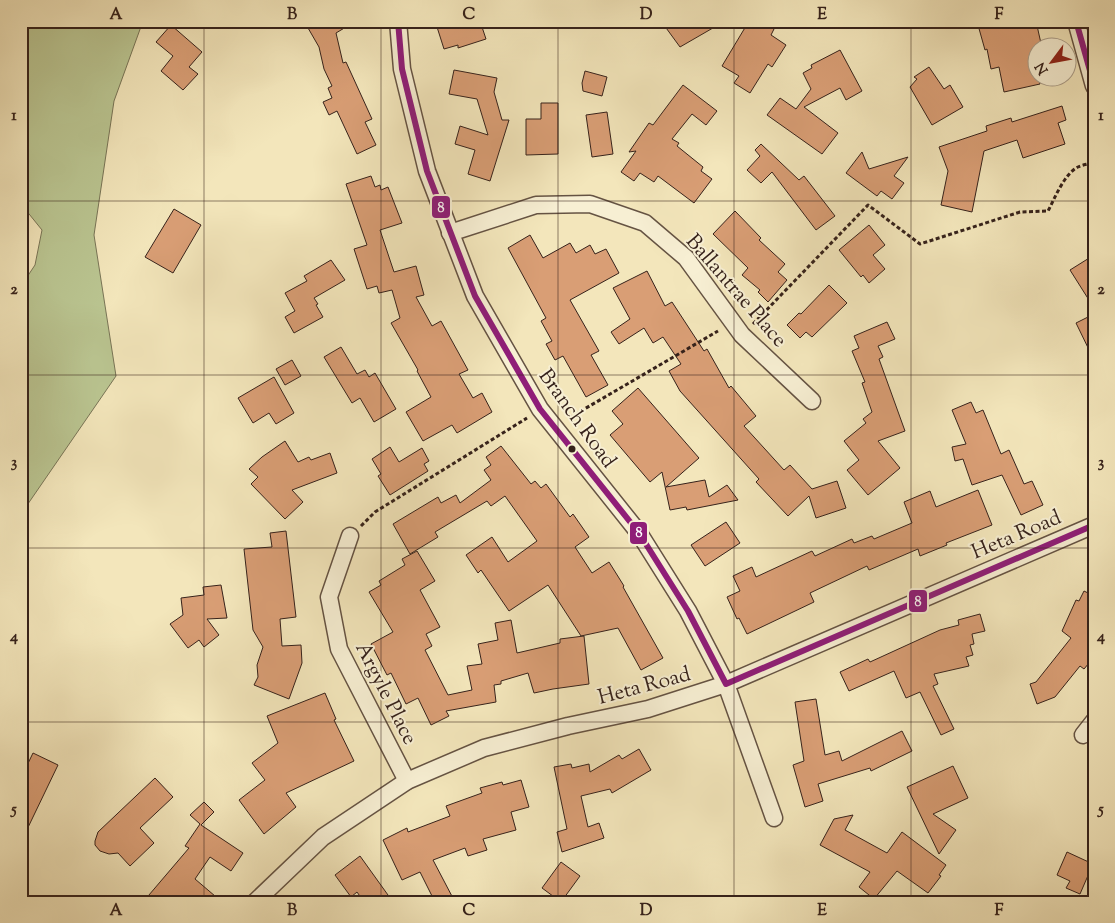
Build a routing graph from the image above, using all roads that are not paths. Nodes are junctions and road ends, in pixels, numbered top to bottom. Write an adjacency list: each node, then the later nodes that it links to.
1 (398, 21): 4 (street, Branch Road)
2 (1076, 21): 3 (street)
3 (1094, 86)
4 (450, 233): 5 (street, Ballantrae Place); 8 (street, Branch Road)
5 (812, 401)
6 (1094, 525): 8 (street, Heta Road)
7 (350, 536): 11 (street, Argyle Place)
8 (726, 684): 11 (street, Heta Road); 12 (street, Branch Road)
9 (1094, 721): 10 (street)
10 (1083, 735)
11 (407, 780): 13 (street, Heta Road)
12 (774, 818)
13 (255, 902)

